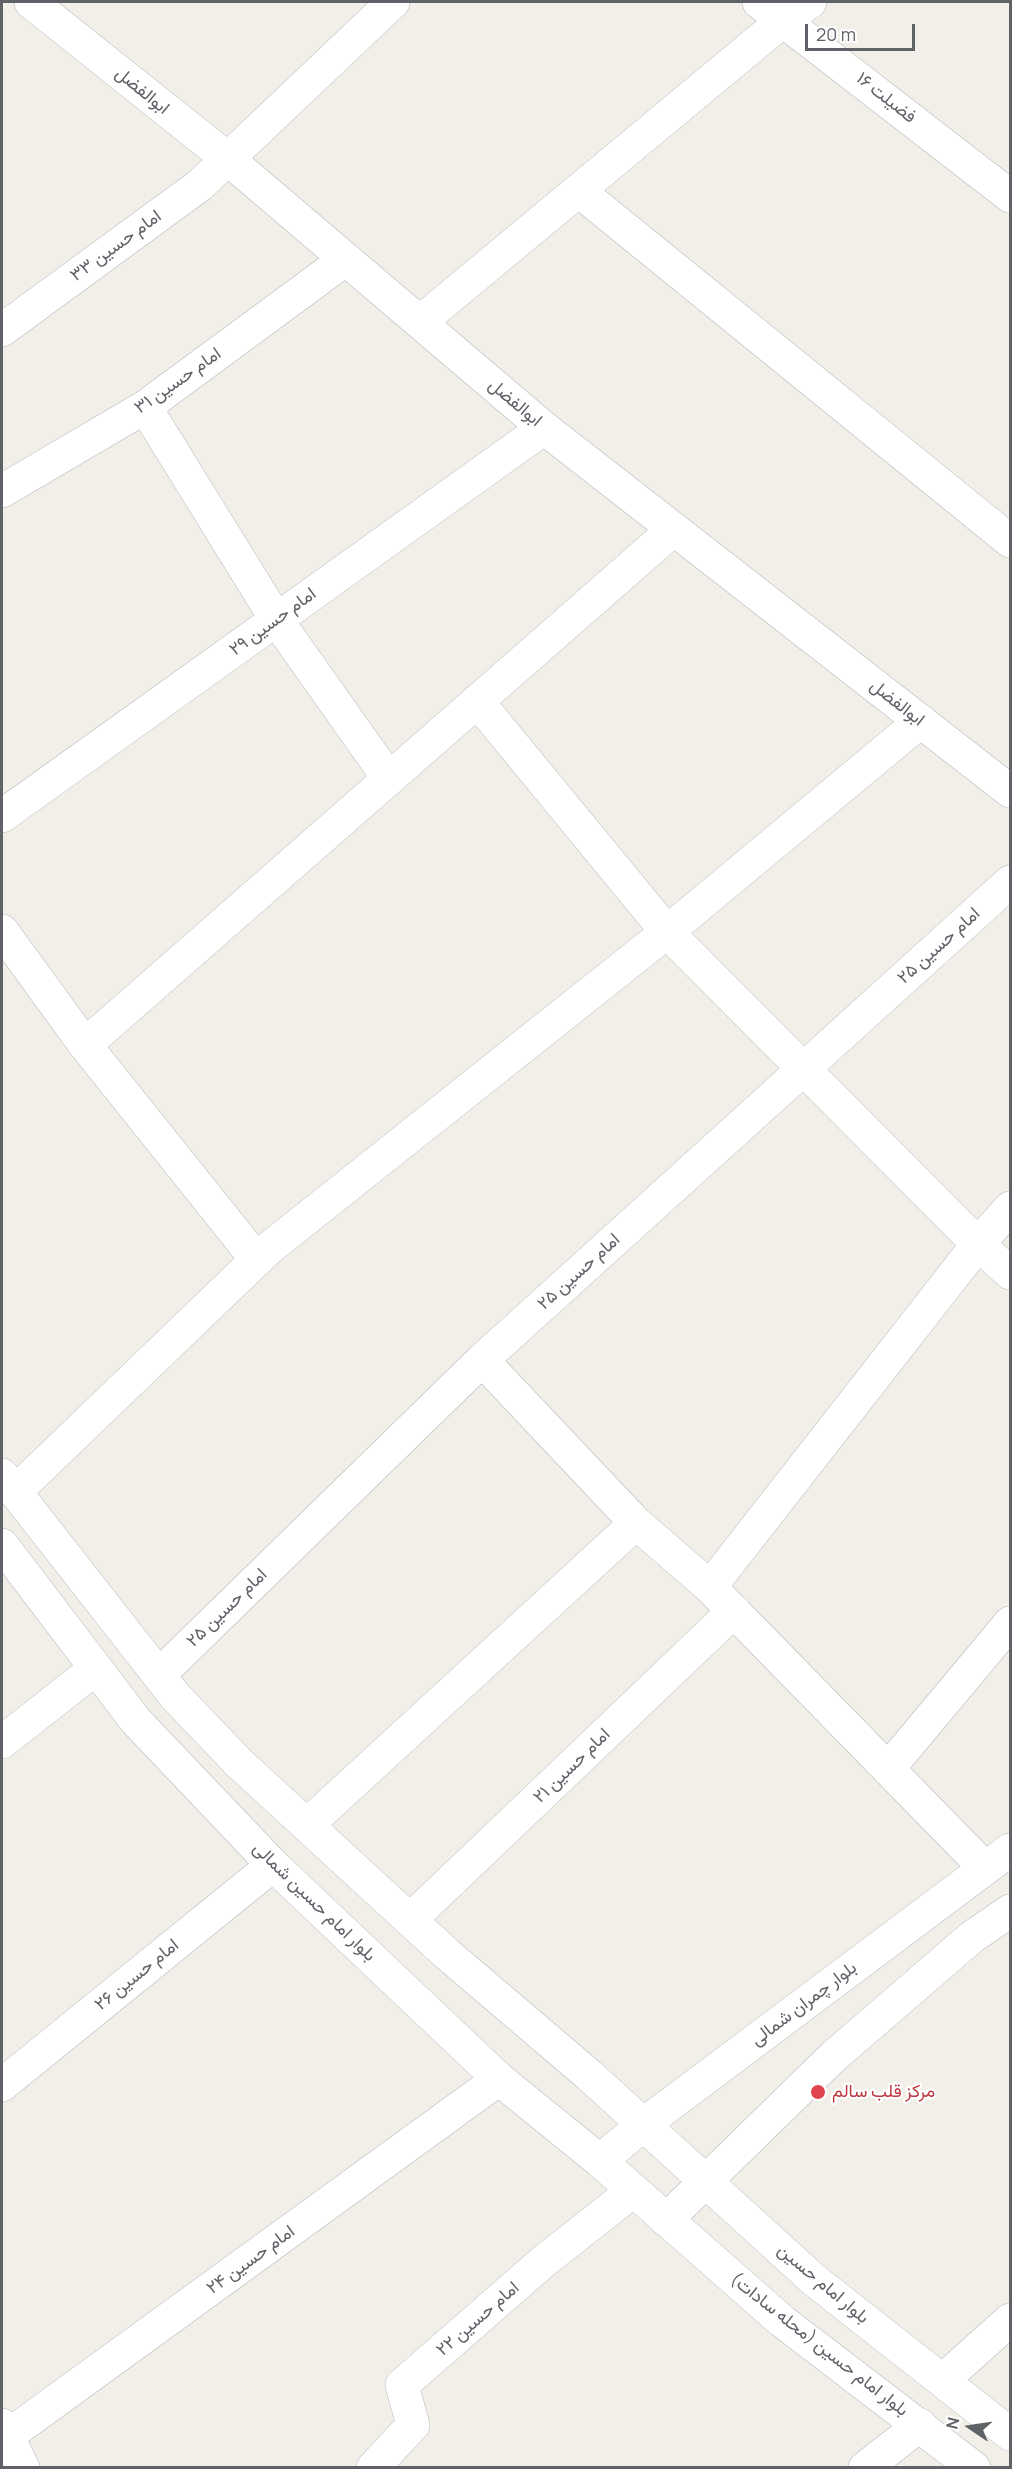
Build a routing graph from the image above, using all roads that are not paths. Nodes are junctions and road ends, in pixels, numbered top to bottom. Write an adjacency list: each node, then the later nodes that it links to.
1 (31, 2): 4 (street, ابوالفضل)
2 (393, 2): 4 (street, امام حسین ۳۳)
3 (785, 7): 5 (street); 6 (street, فضیلت ۱۶)
4 (228, 159): 7 (street, ابوالفضل); 9 (street, امام حسین ۳۳)
5 (579, 191): 8 (street); 14 (street)
6 (1011, 196)
7 (346, 259): 8 (street, ابوالفضل); 10 (street, امام حسین ۳۱)
8 (420, 322): 11 (street, ابوالفضل)
9 (2, 330)
10 (145, 407): 12 (street, امام حسین ۳۱); 15 (street)
11 (544, 428): 13 (street, ابوالفضل); 15 (street, امام حسین ۲۹)
12 (2, 491)
13 (674, 529): 16 (street); 17 (street, ابوالفضل)
14 (1011, 541)
15 (276, 619): 18 (street); 20 (street, امام حسین ۲۹)
16 (477, 701): 18 (street); 23 (street)
17 (921, 721): 19 (street, ابوالفضل); 23 (street)
18 (389, 779): 24 (street)
19 (1011, 791)
20 (2, 816)
21 (1011, 882): 25 (street, امام حسین ۲۵)
22 (2, 931): 24 (street)
23 (667, 932): 25 (street); 28 (street)
24 (85, 1045): 28 (street)
25 (804, 1068): 27 (street); 30 (street, امام حسین ۲۵)
26 (1011, 1208): 27 (street)
27 (978, 1244): 29 (street); 34 (street)
28 (257, 1260): 31 (street)
29 (1011, 1273)
30 (482, 1360): 32 (street); 38 (street, امام حسین ۲۵)
31 (8, 1484): 38 (street)
32 (636, 1523): 34 (street); 41 (street)
33 (2, 1545): 37 (street, بلوار امام حسین شمالی)
34 (710, 1587): 35 (street)
35 (734, 1611): 40 (street); 45 (street, امام حسین ۲۱)
36 (1011, 1623): 40 (street)
37 (95, 1669): 39 (street); 43 (street, بلوار امام حسین شمالی)
38 (159, 1675): 41 (street)
39 (2, 1742)
40 (888, 1769): 42 (street)
41 (307, 1825): 45 (street)
42 (998, 1859): 48 (street, بلوار چمران شمالی)
43 (273, 1865): 46 (street, بلوار امام حسین شمالی); 47 (street, امام حسین ۲۶)
44 (1011, 1911): 50 (street)
45 (410, 1920): 48 (street)
46 (499, 2079): 49 (street, بلوار امام حسین شمالی); 56 (street, امام حسین ۲۴)
47 (2, 2085)
48 (644, 2124): 49 (street, بلوار چمران شمالی); 50 (street, بلوار امام حسین)
49 (600, 2161): 51 (street, بلوار امام حسین شمالی)
50 (707, 2181): 52 (street); 54 (street, بلوار امام حسین)
51 (633, 2191): 52 (street, بلوار امام حسین شمالی); 59 (street, امام حسین ۲۲)
52 (666, 2220): 55 (street, بلوار امام حسین (محله سادات))
53 (1011, 2320): 54 (street)
54 (943, 2380): 57 (street, بلوار امام حسین)
55 (920, 2425): 60 (street); 61 (street, بلوار امام حسین (محله سادات))
56 (3, 2433): 58 (street)
57 (1011, 2434)
58 (23, 2468)
59 (373, 2468)
60 (865, 2468)
61 (974, 2468)

